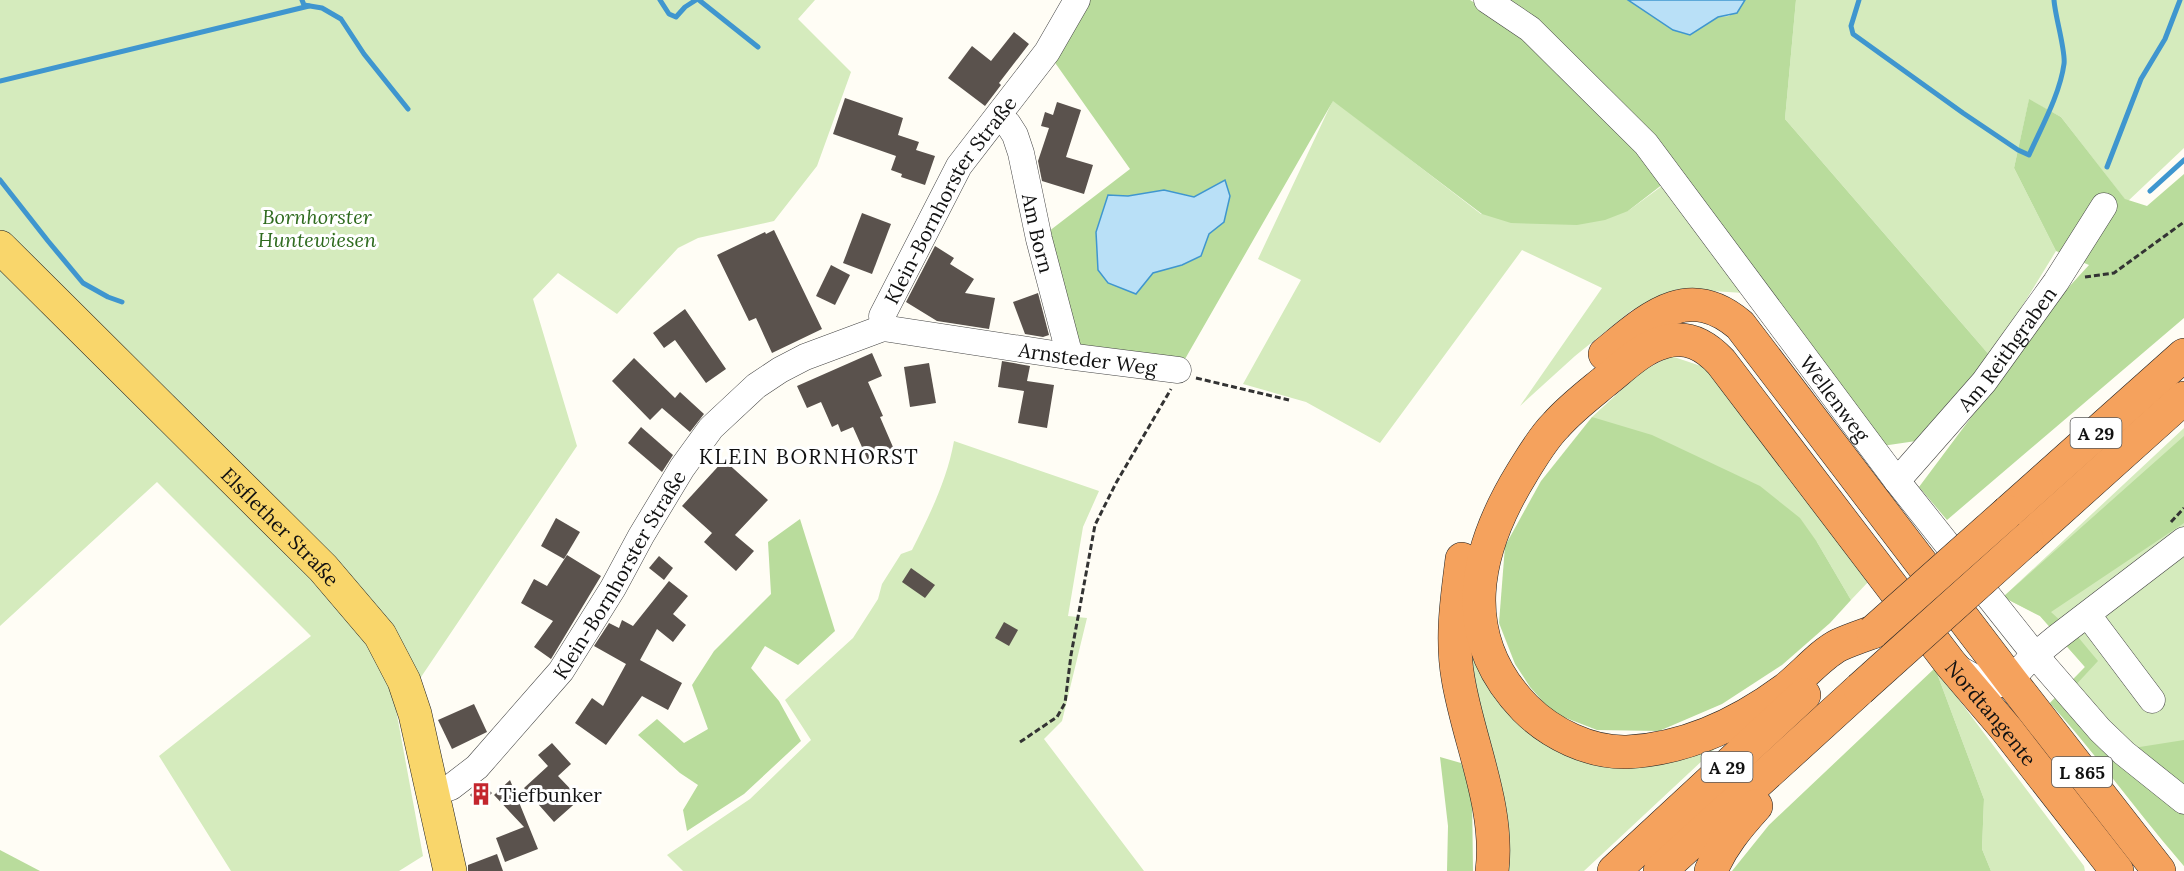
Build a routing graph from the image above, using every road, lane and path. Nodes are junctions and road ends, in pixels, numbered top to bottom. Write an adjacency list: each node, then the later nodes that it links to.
1 (1077, 0): 3 (street, Klein-Bornhorster Straße)
2 (1486, 0): 14 (street, Wellenweg)
3 (999, 116): 8 (street, Klein-Bornhorster Straße); 10 (street, Am Born)
4 (2104, 206): 7 (street, Am Reithgraben)
5 (2184, 222): 7 (path)
6 (0, 247): 23 (main road, Elsflether Straße)
7 (2056, 282): 14 (street, Am Reithgraben)
8 (883, 328): 10 (street, Arnsteder Weg); 23 (street, Klein-Bornhorster Straße)
9 (2184, 355): 17 (highway, A 29, bridge)
10 (1067, 356): 11 (street, Arnsteder Weg)
11 (1178, 370): 13 (path, Arnsteder Weg); 22 (path)
12 (2184, 398): 20 (highway, A 29, bridge)
13 (1289, 400)
14 (1897, 481): 19 (street, Wellenweg)
15 (2184, 540): 16 (street)
16 (2088, 615): 19 (street); 21 (street)
17 (1835, 658): 18 (highway, Nordtangente); 28 (highway, A 29)
18 (1950, 663): 19 (street); 25 (highway, Nordtangente)
19 (2025, 666): 24 (street, Wellenweg); 27 (highway, Nordtangente / L 865); 33 (highway, Nordtangente / L 865)
20 (1852, 697): 29 (highway, A 29); 30 (highway)
21 (2152, 700)
22 (1020, 742)
23 (434, 793): 26 (main road, Elsflether Straße)
24 (2184, 801)
25 (2066, 806): 31 (highway); 32 (highway, Nordtangente)
26 (450, 871)
27 (1492, 871)
28 (1614, 871)
29 (1660, 871)
30 (1711, 871)
31 (2099, 871)
32 (2117, 871)
33 (2159, 871)

